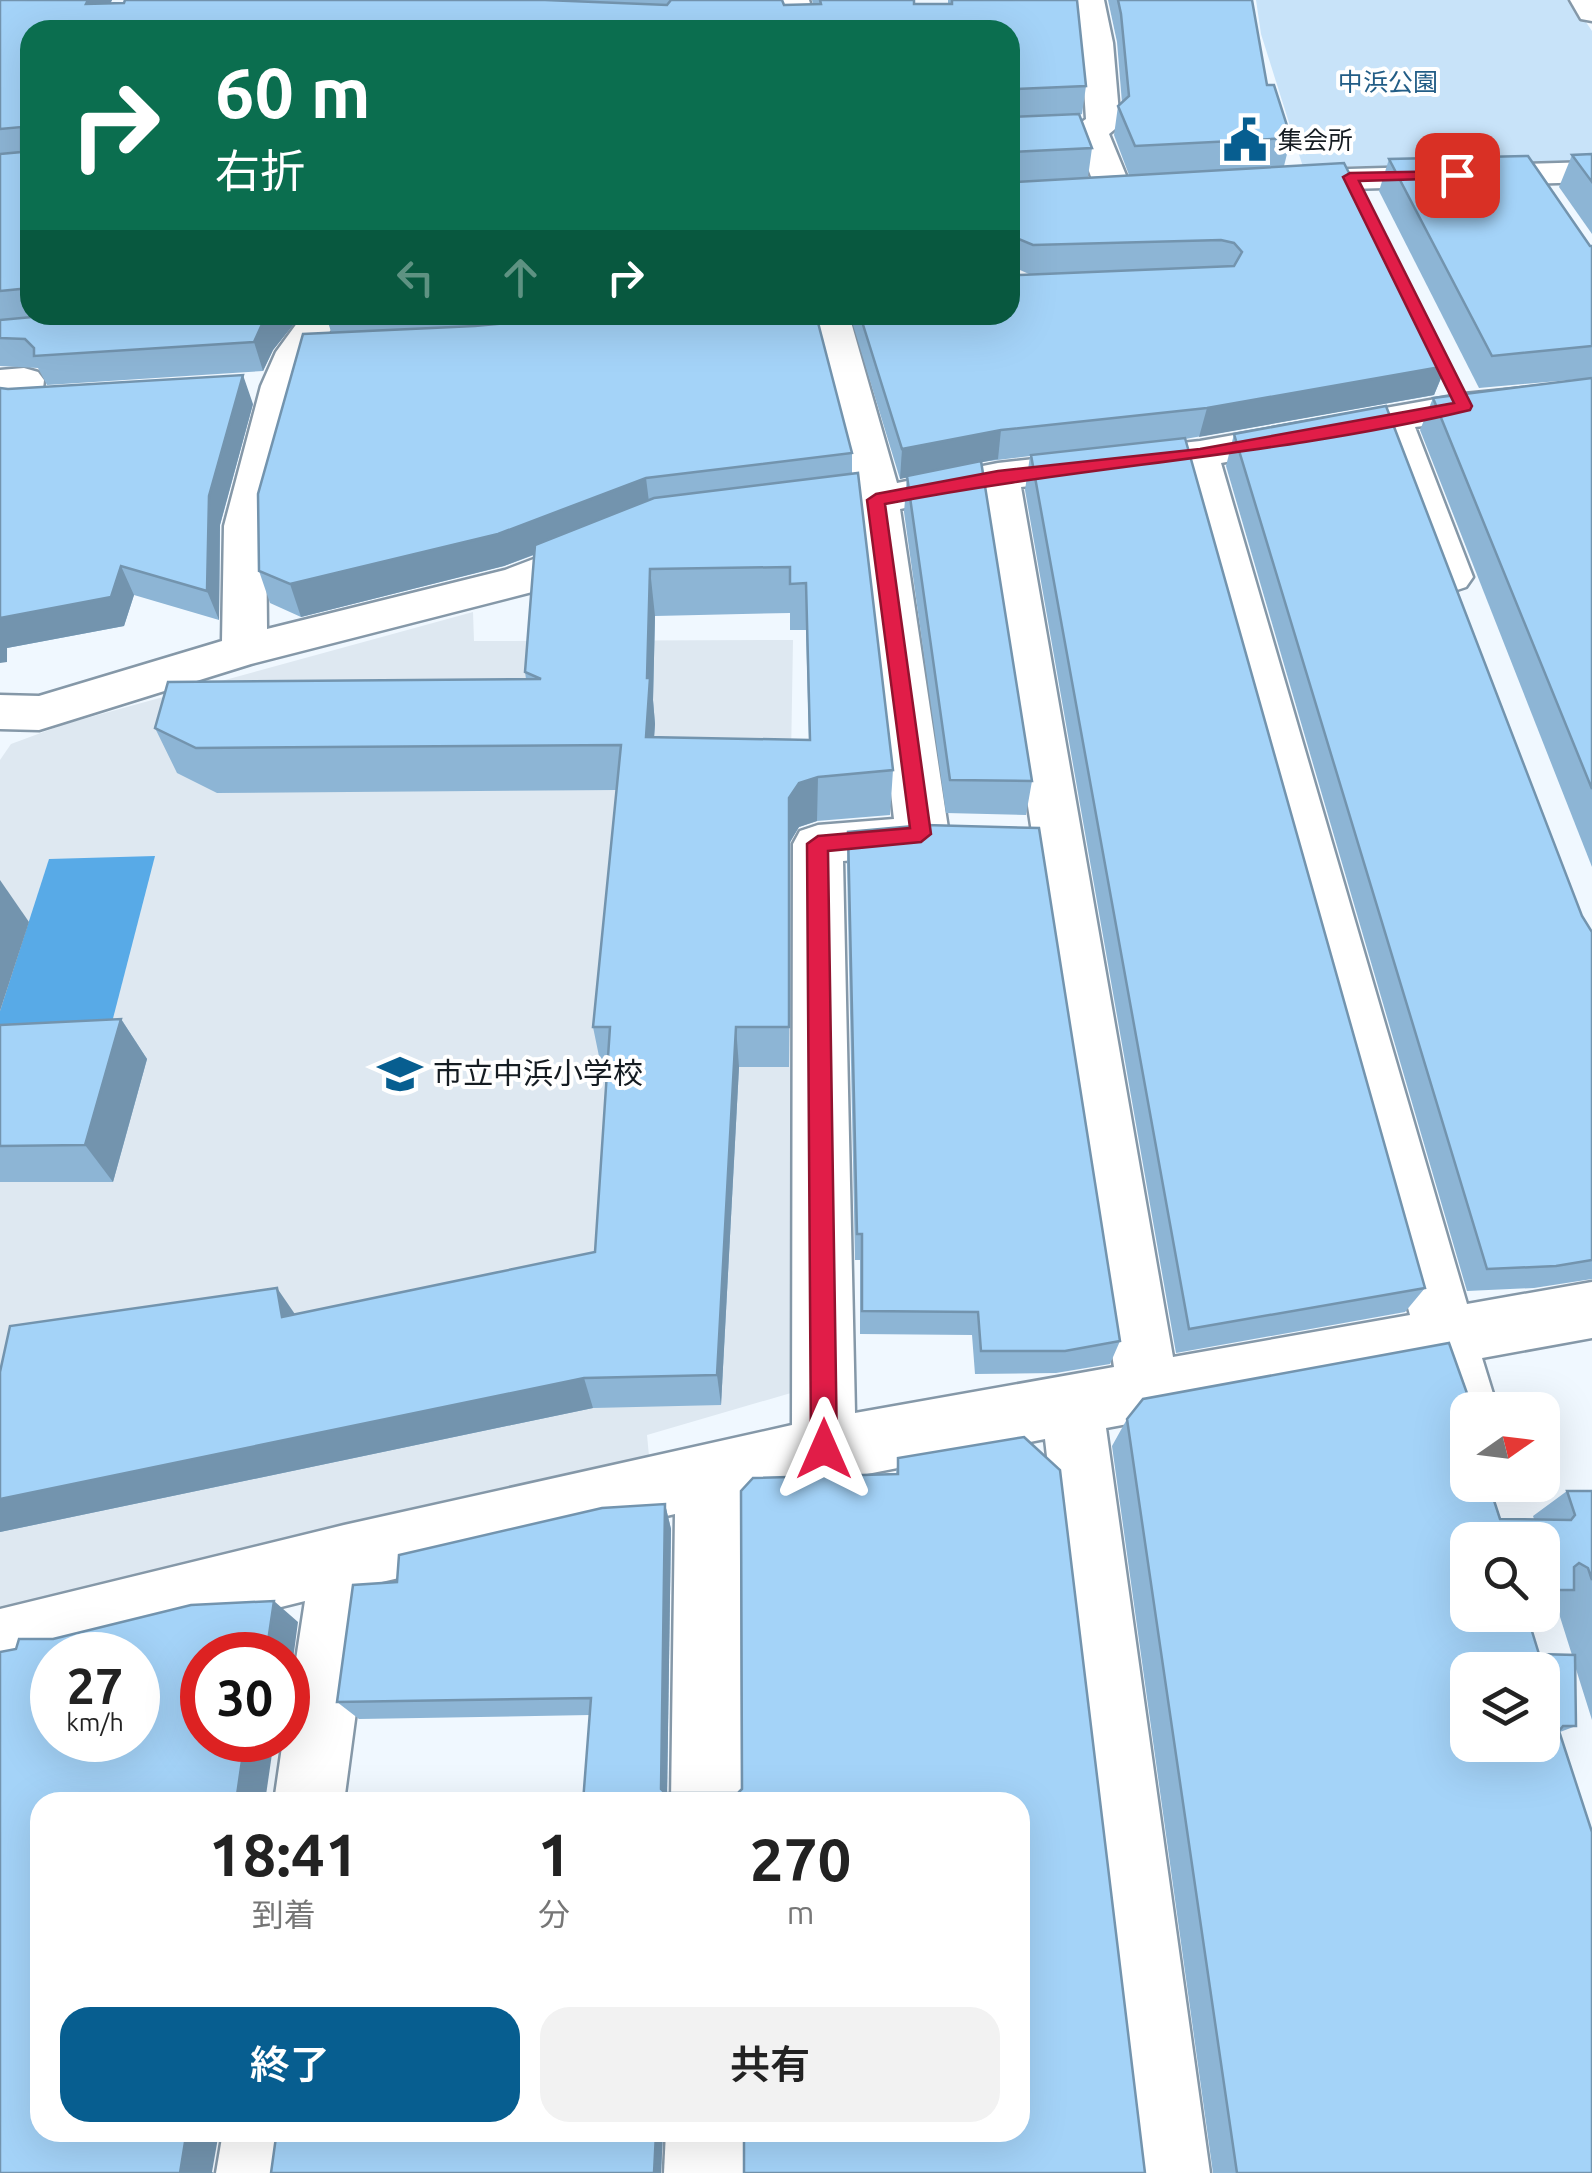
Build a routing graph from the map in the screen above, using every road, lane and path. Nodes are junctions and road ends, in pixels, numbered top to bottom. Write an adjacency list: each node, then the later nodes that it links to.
1 (1089, 0): 4 (street)
2 (1585, 0): 3 (street)
3 (1592, 12)
4 (1090, 128): 5 (street); 10 (street)
5 (1050, 130)
6 (1592, 172): 7 (street)
7 (1528, 173): 8 (street); 11 (street)
8 (1350, 177): 9 (street); 12 (street)
9 (1248, 182)
10 (1153, 188)
11 (1550, 205)
12 (1369, 220)
13 (833, 325): 21 (street)
14 (295, 359): 25 (street)
15 (0, 382): 17 (street)
16 (1592, 393): 18 (street)
17 (122, 396)
18 (1392, 420): 19 (street); 24 (street)
19 (1200, 454): 20 (street); 30 (street)
20 (998, 476): 21 (street); 28 (street)
21 (876, 500): 22 (street); 27 (street)
22 (744, 516)
23 (633, 535): 25 (street)
24 (1470, 624)
25 (245, 650): 26 (street)
26 (0, 712)
27 (921, 834): 28 (street); 34 (street)
28 (1057, 840): 31 (street)
29 (1592, 1310): 30 (street)
30 (1446, 1338): 31 (street); 32 (street)
31 (1148, 1390): 33 (street)
32 (1461, 1392)
33 (1072, 1407): 34 (street); 44 (street)
34 (824, 1449): 35 (street)
35 (708, 1474): 36 (street); 39 (street)
36 (344, 1558): 37 (street); 38 (street)
37 (0, 1643)
38 (310, 1792)
39 (706, 1792)
40 (261, 2142): 42 (street)
41 (705, 2142): 43 (street)
42 (256, 2173)
43 (704, 2173)
44 (1170, 2173)

